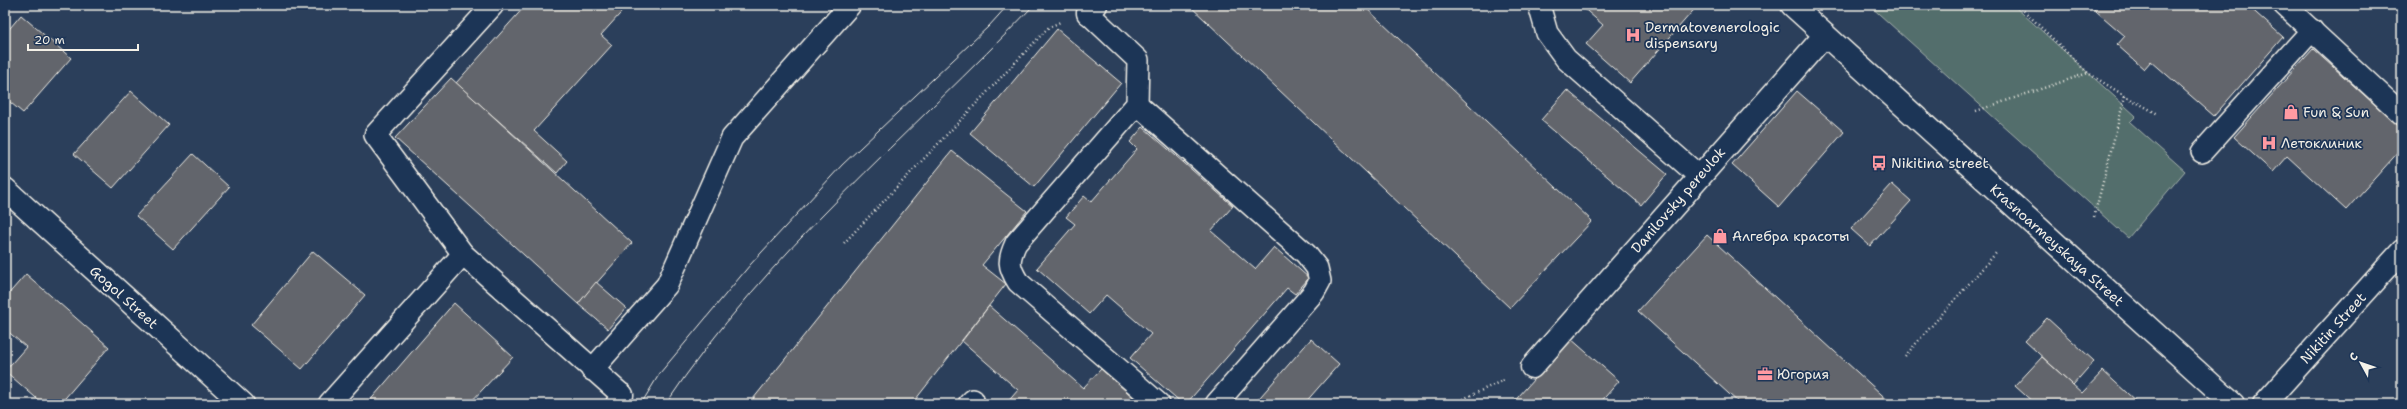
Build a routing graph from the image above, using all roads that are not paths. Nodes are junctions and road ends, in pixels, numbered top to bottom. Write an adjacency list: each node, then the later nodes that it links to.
1 (493, 5): 15 (lane)
2 (850, 5): 17 (lane)
3 (1539, 5): 12 (lane)
4 (1792, 5): 8 (street, Krasnoarmeyskaya Street)
5 (2284, 5): 7 (lane)
6 (1092, 9): 9 (lane)
7 (2312, 30): 10 (lane); 11 (lane)
8 (1825, 35): 12 (street, Danilovsky pereulok); 23 (street, Krasnoarmeyskaya Street)
9 (1137, 104): 21 (lane); 22 (lane)
10 (2402, 114)
11 (2202, 152)
12 (1699, 176): 16 (street, Danilovsky pereulok)
13 (5, 190): 19 (street, Gogol Street)
14 (2402, 251): 24 (street, Nikitin Street)
15 (463, 254): 17 (lane); 20 (lane)
16 (1532, 367)
17 (592, 370): 18 (lane)
18 (619, 400)
19 (243, 404)
20 (329, 404)
21 (1159, 404)
22 (1216, 404)
23 (2233, 404)
24 (2264, 404)

